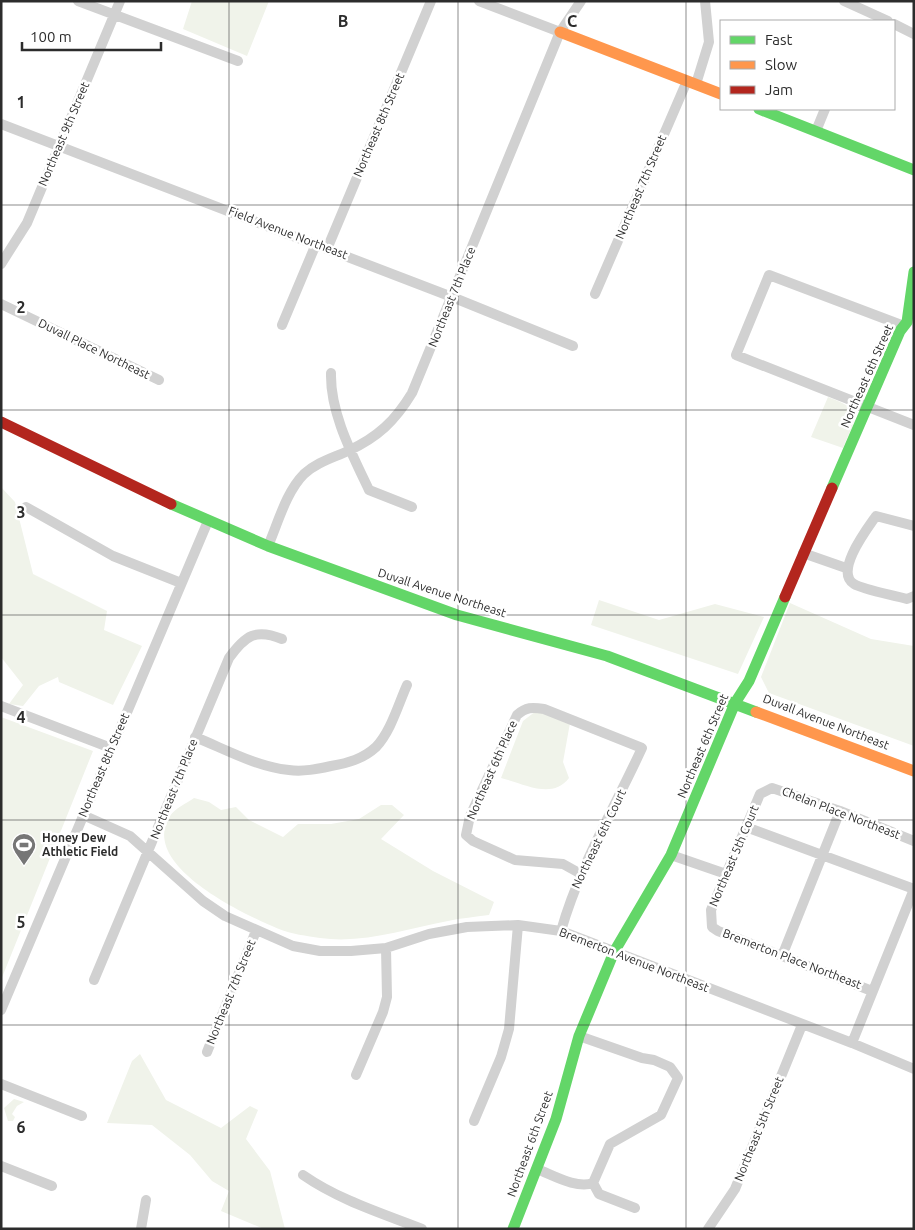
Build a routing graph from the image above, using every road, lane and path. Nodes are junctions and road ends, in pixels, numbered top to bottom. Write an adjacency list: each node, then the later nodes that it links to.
1 (78, 1): 8 (street)
2 (120, 1): 8 (street, Northeast 9th Street)
3 (431, 1): 23 (street, Northeast 8th Street)
4 (479, 1): 11 (street)
5 (581, 1): 11 (street, Northeast 7th Place)
6 (705, 1): 14 (street, Northeast 7th Street)
7 (844, 1): 9 (street)
8 (114, 15): 13 (street); 20 (street, Northeast 9th Street)
9 (886, 20)
10 (895, 24): 12 (street)
11 (560, 32): 14 (street); 27 (street, Northeast 7th Place)
12 (914, 34)
13 (238, 61)
14 (691, 82): 15 (street); 26 (street, Northeast 7th Street)
15 (720, 94)
16 (762, 110): 19 (street)
17 (825, 110): 19 (street)
18 (1, 124): 20 (street, Field Avenue Northeast)
19 (816, 131): 21 (street)
20 (59, 146): 22 (street, Field Avenue Northeast); 24 (street, Northeast 9th Street)
21 (914, 170)
22 (316, 244): 23 (street, Field Avenue Northeast); 30 (street)
23 (327, 249): 27 (street, Field Avenue Northeast)
24 (1, 264)
25 (914, 272): 29 (street, Northeast 6th Street)
26 (595, 294)
27 (452, 297): 31 (street, Field Avenue Northeast); 37 (street, Northeast 7th Place)
28 (1, 304): 33 (street, Duvall Place Northeast)
29 (908, 324): 34 (street, Northeast 6th Street); 34 (street)
30 (282, 325)
31 (573, 346)
32 (331, 373): 37 (street)
33 (159, 380)
34 (868, 408): 36 (street); 43 (street, Northeast 6th Street)
35 (1, 422): 40 (street, Duvall Avenue Northeast)
36 (914, 425)
37 (350, 451): 39 (street); 42 (street, Northeast 7th Place)
38 (26, 506): 45 (street)
39 (412, 508)
40 (208, 521): 42 (street, Duvall Avenue Northeast); 45 (street, Northeast 8th Street)
41 (914, 526): 44 (street)
42 (268, 546): 49 (street, Duvall Avenue Northeast)
43 (803, 553): 44 (street); 49 (street, Northeast 6th Street)
44 (846, 568): 46 (street)
45 (181, 583): 53 (street, Northeast 8th Street)
46 (914, 596)
47 (282, 639): 52 (street, Northeast 7th Place)
48 (407, 685): 52 (street)
49 (735, 703): 54 (street, Duvall Avenue Northeast); 61 (street, Northeast 6th Street)
50 (1, 706): 53 (street)
51 (524, 709): 63 (street, Northeast 6th Place); 63 (street, Northeast 6th Court)
52 (195, 737): 60 (street, Northeast 7th Place)
53 (111, 748): 57 (street, Northeast 8th Street)
54 (914, 771)
55 (767, 789): 56 (street, Chelan Place Northeast); 58 (street, Northeast 5th Court)
56 (840, 811): 59 (street, Chelan Place Northeast); 62 (street)
57 (83, 815): 60 (street, Bremerton Avenue Northeast); 75 (street, Northeast 8th Street)
58 (746, 827): 62 (street); 64 (street, Northeast 5th Court)
59 (914, 841)
60 (149, 850): 68 (street, Bremerton Avenue Northeast); 73 (street, Northeast 7th Place)
61 (671, 855): 64 (street); 71 (street, Northeast 6th Street)
62 (822, 855): 65 (street); 72 (street)
63 (581, 874): 69 (street, Northeast 6th Court)
64 (726, 874): 67 (street, Northeast 5th Court)
65 (914, 889): 74 (street)
66 (518, 925): 69 (street, Bremerton Avenue Northeast); 70 (street, Bremerton Avenue Northeast); 84 (street)
67 (712, 927): 72 (street, Bremerton Place Northeast)
68 (256, 931): 70 (street, Bremerton Avenue Northeast); 79 (street, Northeast 7th Street)
69 (561, 931): 71 (street, Bremerton Avenue Northeast)
70 (386, 948): 81 (street)
71 (614, 952): 76 (street, Bremerton Avenue Northeast); 77 (street, Northeast 6th Street)
72 (782, 956): 74 (street, Bremerton Place Northeast)
73 (94, 980)
74 (872, 990): 78 (street)
75 (1, 1010)
76 (802, 1024): 78 (street, Bremerton Avenue Northeast); 95 (street, Northeast 5th Street)
77 (579, 1036): 86 (street, Northeast 6th Street); 88 (street)
78 (852, 1043): 80 (street, Bremerton Avenue Northeast)
79 (207, 1052)
80 (914, 1069)
81 (356, 1075)
82 (1, 1084): 83 (street)
83 (82, 1116)
84 (474, 1120)
85 (1, 1166): 89 (street)
86 (537, 1168): 88 (street); 94 (street, Northeast 6th Street)
87 (303, 1175): 93 (street)
88 (593, 1183): 91 (street)
89 (52, 1186)
90 (146, 1200): 92 (street)
91 (635, 1208)
92 (141, 1229)
93 (422, 1229)
94 (513, 1229)
95 (708, 1229)

